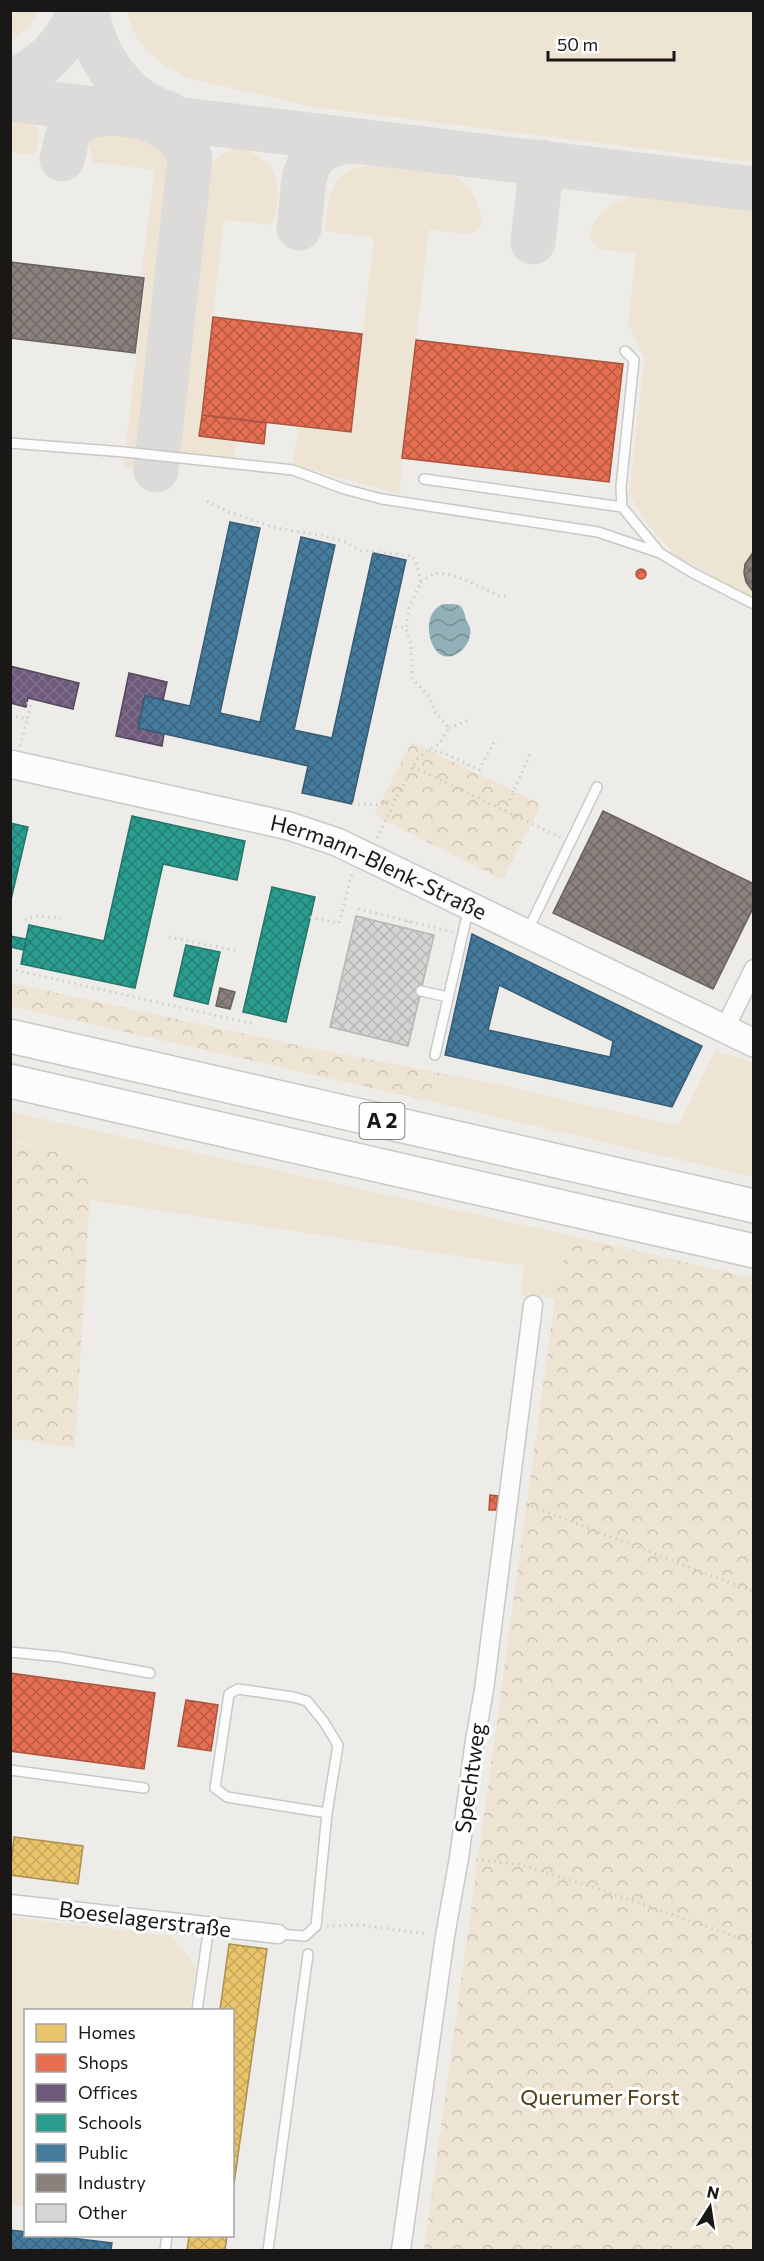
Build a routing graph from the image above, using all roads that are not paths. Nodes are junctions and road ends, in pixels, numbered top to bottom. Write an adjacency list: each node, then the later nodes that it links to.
1 (625, 351): 4 (lane)
2 (10, 443): 5 (lane)
3 (424, 479): 4 (lane)
4 (622, 507): 5 (lane)
5 (660, 553): 6 (lane)
6 (753, 604)
7 (15, 755): 9 (street, Hermann-Blenk-Straße)
8 (597, 788): 10 (lane)
9 (470, 905): 10 (street, Hermann-Blenk-Straße); 13 (lane)
10 (527, 933): 14 (street, Hermann-Blenk-Straße)
11 (753, 969): 14 (street)
12 (421, 991): 13 (lane)
13 (448, 997): 17 (lane)
14 (724, 1030): 16 (street, Hermann-Blenk-Straße)
15 (10, 1036): 19 (highway, A 2)
16 (753, 1043)
17 (435, 1055)
18 (10, 1081): 20 (highway, A 2)
19 (753, 1206)
20 (753, 1251)
21 (533, 1305): 33 (street, Spechtweg)
22 (10, 1652): 23 (lane)
23 (150, 1673)
24 (10, 1770): 25 (lane)
25 (144, 1788)
26 (327, 1813): 26 (lane); 29 (lane)
27 (10, 1904): 28 (street, Boeselagerstraße)
28 (209, 1926): 29 (street, Boeselagerstraße); 31 (lane)
29 (278, 1934)
30 (308, 1954): 32 (lane)
31 (197, 2009)
32 (268, 2250)
33 (401, 2250)

